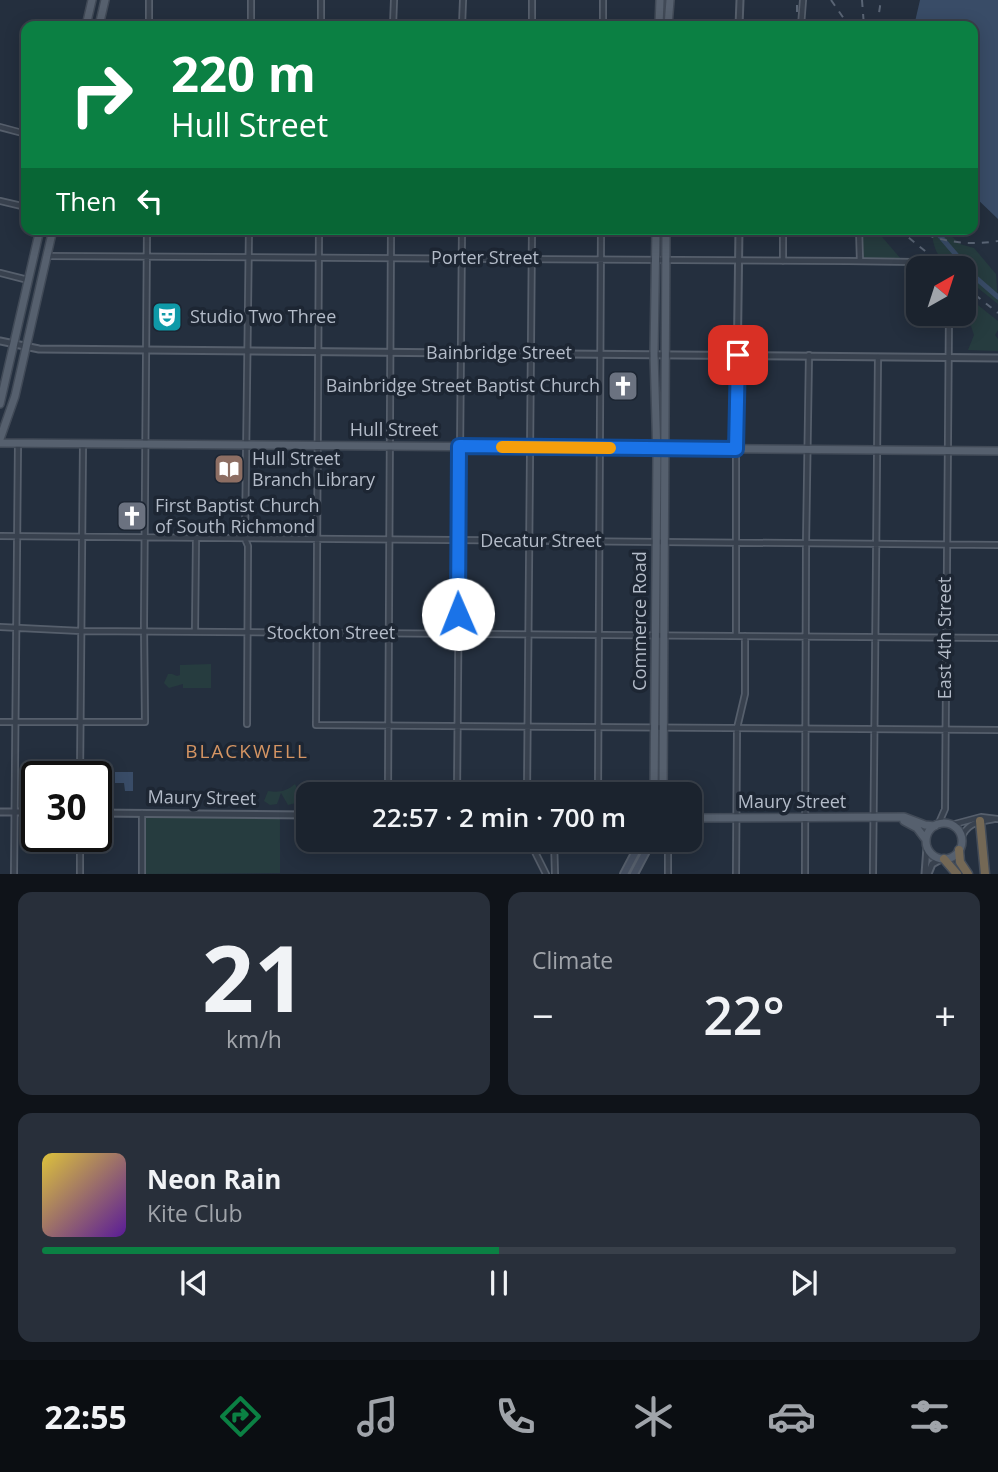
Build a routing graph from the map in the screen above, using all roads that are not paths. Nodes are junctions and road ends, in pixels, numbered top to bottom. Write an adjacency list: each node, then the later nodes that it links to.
1 (92, 0): 14 (main road)
2 (105, 0): 15 (main road)
3 (149, 0): 16 (street)
4 (251, 0): 17 (street)
5 (321, 0): 18 (street)
6 (394, 0): 19 (street)
7 (463, 0): 20 (street)
8 (532, 0): 21 (street)
9 (603, 0): 22 (street)
10 (660, 0): 23 (main road)
11 (670, 0): 24 (main road)
12 (740, 0): 25 (street)
13 (803, 0): 26 (street)
14 (87, 21)
15 (100, 21)
16 (149, 21)
17 (251, 21)
18 (321, 21)
19 (393, 21)
20 (462, 21)
21 (532, 21)
22 (603, 21)
23 (659, 21)
24 (668, 21)
25 (739, 21)
26 (801, 21)
27 (0, 127): 28 (street)
28 (21, 133)
29 (0, 201): 30 (street)
30 (21, 206)
31 (39, 235): 60 (main road)
32 (52, 235): 45 (main road)
33 (148, 235): 46 (street)
34 (249, 235): 47 (street)
35 (319, 235): 48 (street)
36 (391, 235): 49 (street)
37 (462, 235): 50 (street)
38 (532, 235): 51 (street)
39 (601, 235): 52 (street)
40 (656, 235): 53 (main road, Commerce Road)
41 (666, 235): 54 (main road, Commerce Road)
42 (739, 235): 55 (street)
43 (783, 235): 56 (street)
44 (859, 235): 57 (street)
45 (47, 256): 46 (street, Porter Street); 64 (main road)
46 (147, 257): 47 (street, Porter Street); 65 (street)
47 (249, 257): 48 (street, Porter Street); 66 (street)
48 (319, 257): 49 (street, Porter Street); 67 (street)
49 (391, 257): 50 (street, Porter Street); 68 (street)
50 (461, 258): 51 (street, Porter Street); 69 (street)
51 (532, 258): 52 (street, Porter Street); 70 (street)
52 (601, 259): 53 (street, Porter Street); 71 (street)
53 (656, 261): 54 (street, Porter Street); 72 (main road, Commerce Road)
54 (666, 261): 55 (street, Porter Street); 73 (main road, Commerce Road)
55 (739, 261): 56 (street, Porter Street); 74 (street)
56 (783, 261): 57 (street, Porter Street)
57 (860, 261): 58 (street, Porter Street)
58 (906, 262)
59 (0, 273): 60 (street)
60 (29, 280): 63 (main road)
61 (948, 326): 77 (street, East 4th Street)
62 (0, 341): 63 (street, Bainbridge Street)
63 (14, 345): 64 (street, Bainbridge Street); 79 (main road)
64 (26, 347): 65 (street, Bainbridge Street); 80 (main road)
65 (147, 350): 66 (street, Bainbridge Street); 83 (street)
66 (248, 351): 67 (street, Bainbridge Street); 84 (street)
67 (318, 352): 68 (street, Bainbridge Street); 85 (street)
68 (390, 352): 69 (street, Bainbridge Street); 87 (street)
69 (460, 353): 70 (street, Bainbridge Street); 86 (street)
70 (531, 353): 71 (street, Bainbridge Street); 88 (street)
71 (600, 354): 72 (street, Bainbridge Street); 89 (street)
72 (654, 354): 73 (street, Bainbridge Street); 90 (main road, Commerce Road)
73 (665, 354): 74 (street, Bainbridge Street); 91 (main road, Commerce Road)
74 (738, 355): 75 (street, Bainbridge Street); 92 (street)
75 (809, 355): 76 (street, Bainbridge Street); 93 (street)
76 (878, 356): 77 (street, Bainbridge Street); 94 (street)
77 (948, 357): 78 (street, Bainbridge Street); 95 (street, East 4th Street)
78 (998, 358)
79 (0, 404)
80 (0, 441): 81 (main road, Hull Street)
81 (18, 443): 82 (main road, Hull Street); 98 (street)
82 (83, 444): 83 (main road, Hull Street); 99 (street)
83 (146, 444): 84 (main road, Hull Street); 100 (street)
84 (247, 445): 85 (main road, Hull Street); 102 (street)
85 (318, 446): 87 (main road, Hull Street); 103 (street)
86 (459, 446): 87 (main road, Hull Street); 88 (main road, Hull Street); 105 (street)
87 (390, 447): 104 (street)
88 (531, 447): 89 (main road, Hull Street); 106 (street)
89 (600, 448): 90 (main road, Hull Street); 107 (street)
90 (656, 448): 91 (main road, Hull Street); 108 (main road, Commerce Road)
91 (666, 448): 92 (main road, Hull Street); 109 (main road, Commerce Road)
92 (736, 449): 93 (main road, Hull Street); 110 (street)
93 (807, 450): 94 (main road, Hull Street); 111 (street)
94 (877, 450): 95 (main road, Hull Street); 112 (street)
95 (947, 450): 96 (main road, Hull Street); 113 (street, East 4th Street)
96 (998, 451)
97 (0, 536): 98 (street, Decatur Street)
98 (17, 537): 99 (street, Decatur Street); 116 (street)
99 (83, 537): 100 (street, Decatur Street); 117 (street)
100 (144, 538): 101 (street, Decatur Street); 118 (street)
101 (196, 539): 102 (street, Decatur Street); 119 (street)
102 (245, 539): 103 (street, Decatur Street); 120 (street)
103 (317, 540): 104 (street, Decatur Street); 121 (street)
104 (389, 540): 105 (street, Decatur Street); 122 (street)
105 (457, 541): 106 (street, Decatur Street); 123 (street)
106 (529, 541): 107 (street, Decatur Street); 124 (street)
107 (600, 541): 108 (street, Decatur Street); 125 (street)
108 (656, 542): 109 (street, Decatur Street); 126 (main road, Commerce Road)
109 (666, 542): 110 (street, Decatur Street); 127 (main road, Commerce Road)
110 (738, 543): 111 (street, Decatur Street); 128 (street)
111 (806, 544): 112 (street, Decatur Street); 132 (street)
112 (876, 544): 113 (street, Decatur Street); 130 (street)
113 (945, 545): 114 (street, Decatur Street); 131 (street, East 4th Street)
114 (998, 545)
115 (0, 627): 116 (street, Stockton Street)
116 (16, 629): 117 (street, Stockton Street); 135 (street)
117 (81, 631): 118 (street, Stockton Street); 136 (street)
118 (144, 631): 119 (street, Stockton Street); 136 (street)
119 (195, 632): 120 (street, Stockton Street)
120 (247, 632): 121 (street, Stockton Street); 137 (street)
121 (316, 633): 122 (street, Stockton Street); 138 (street)
122 (388, 633): 123 (street, Stockton Street); 138 (street)
123 (459, 634): 124 (street, Stockton Street); 140 (street)
124 (528, 634): 125 (street, Stockton Street); 141 (street)
125 (599, 635): 126 (street, Stockton Street); 139 (street)
126 (656, 635): 127 (street, Stockton Street); 142 (main road, Commerce Road)
127 (665, 635): 128 (street, Stockton Street); 143 (main road, Commerce Road)
128 (736, 635): 129 (street, Stockton Street)
129 (745, 636): 132 (street, Stockton Street); 144 (street)
130 (875, 636): 131 (street, Stockton Street); 132 (street, Stockton Street); 146 (street)
131 (945, 637): 133 (street, Stockton Street); 147 (street, East 4th Street)
132 (805, 638): 145 (street)
133 (998, 638)
134 (0, 722): 135 (street)
135 (16, 722): 136 (street); 157 (street)
136 (80, 722): 149 (street)
137 (247, 724)
138 (387, 725): 140 (street); 150 (street)
139 (598, 725): 141 (street); 142 (street); 153 (street)
140 (457, 726): 141 (street); 151 (street)
141 (527, 726): 152 (street)
142 (654, 727): 143 (street); 154 (main road, Commerce Road)
143 (664, 727): 144 (street); 155 (main road, Commerce Road)
144 (737, 727): 145 (street); 163 (street)
145 (805, 728): 146 (street); 164 (street)
146 (875, 729): 147 (street); 165 (street)
147 (945, 730): 148 (street); 169 (street, East 4th Street)
148 (998, 730)
149 (80, 761)
150 (388, 782)
151 (457, 782)
152 (527, 782)
153 (598, 782)
154 (654, 782)
155 (663, 782)
156 (0, 812): 157 (street)
157 (15, 812): 158 (street); 181 (street)
158 (21, 812)
159 (112, 813): 160 (street, Maury Street)
160 (142, 813): 161 (street, Maury Street); 183 (street)
161 (296, 815)
162 (702, 818): 163 (main road, Maury Street)
163 (736, 818): 164 (main road, Maury Street); 189 (street)
164 (805, 818): 165 (main road, Maury Street); 190 (street)
165 (874, 818): 166 (main road, Maury Street); 191 (street)
166 (893, 818): 169 (main road, Maury Street); 172 (main road)
167 (996, 819): 168 (street); 170 (street)
168 (980, 821): 171 (street); 195 (highway)
169 (936, 825): 170 (main road); 172 (main road)
170 (951, 825): 171 (main road)
171 (961, 839): 173 (main road)
172 (926, 843): 180 (main road); 192 (street)
173 (959, 850): 180 (main road); 194 (highway)
174 (80, 852): 182 (street)
175 (535, 852): 184 (street)
176 (554, 852): 185 (street)
177 (635, 852): 186 (main road)
178 (645, 852): 187 (main road)
179 (668, 852): 188 (street)
180 (942, 859): 192 (street); 193 (highway)
181 (14, 873)
182 (80, 873)
183 (142, 873)
184 (546, 873)
185 (555, 873)
186 (624, 873)
187 (634, 873)
188 (668, 873)
189 (736, 873)
190 (805, 873)
191 (873, 873)
192 (927, 873)
193 (957, 873)
194 (968, 873)
195 (985, 873)

